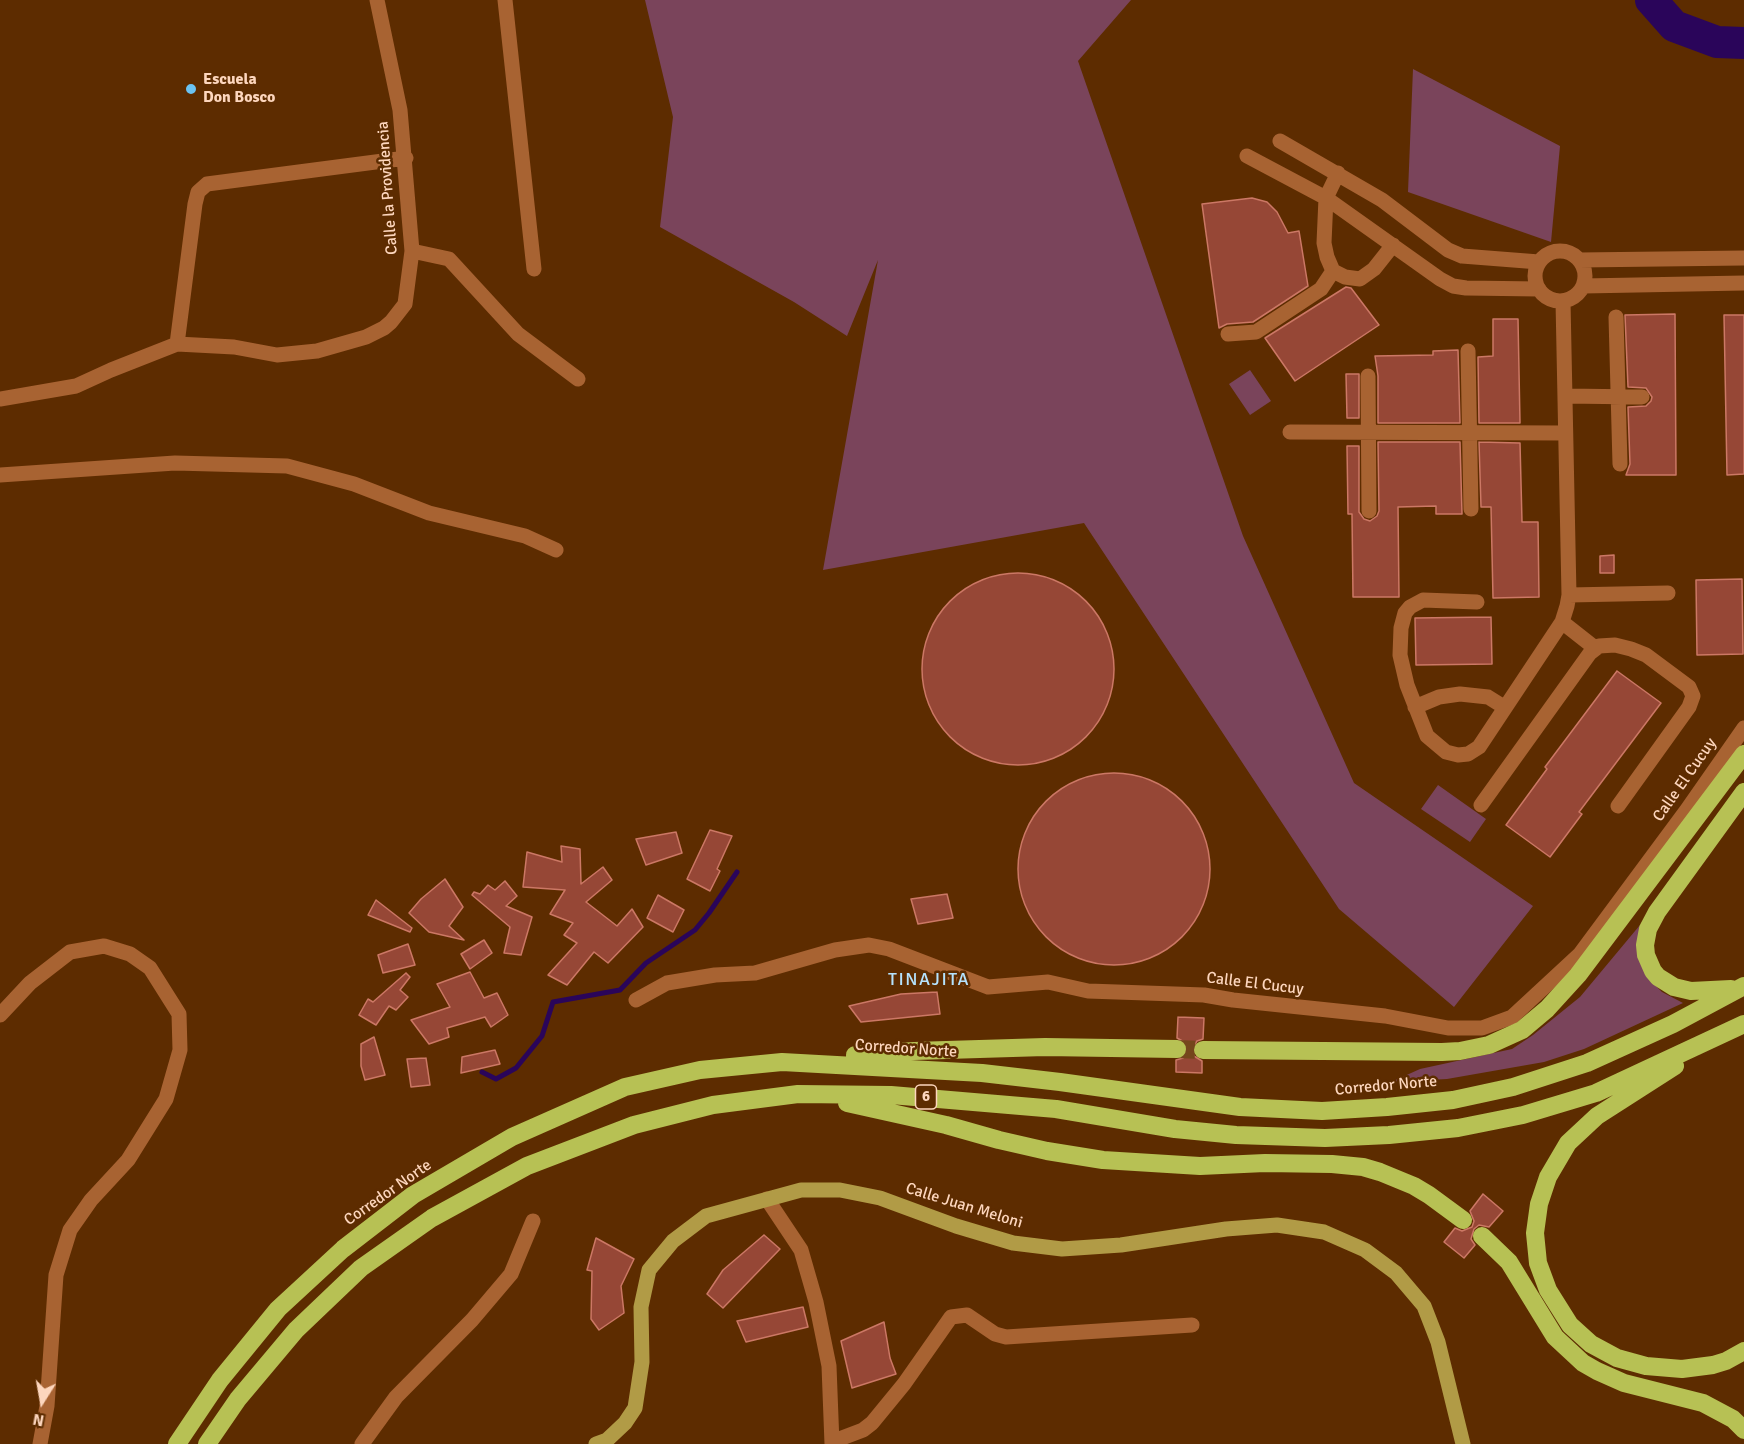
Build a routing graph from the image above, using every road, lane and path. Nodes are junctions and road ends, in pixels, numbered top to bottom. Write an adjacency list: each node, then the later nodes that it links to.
1 (377, 0): 5 (street, Calle la Providencia)
2 (505, 0): 13 (street)
3 (1280, 141): 6 (street)
4 (1247, 156): 7 (street)
5 (406, 158): 9 (street, Calle la Providencia); 21 (street)
6 (1338, 173): 7 (street); 12 (street)
7 (1326, 198): 8 (street); 14 (street)
8 (1393, 245): 14 (street); 17 (street)
9 (412, 251): 21 (street, Calle la Providencia); 24 (street)
10 (1744, 258): 11 (street)
11 (1580, 260): 12 (street); 16 (street)
12 (1539, 262): 17 (street)
13 (534, 268)
14 (1333, 271): 20 (street)
15 (1744, 283): 16 (street)
16 (1583, 286): 18 (street)
17 (1539, 289): 18 (street)
18 (1563, 301): 25 (street)
19 (1616, 317): 26 (street)
20 (1228, 334)
21 (177, 344): 28 (street, Calle la Providencia)
22 (1468, 351): 31 (street)
23 (1368, 376): 30 (street)
24 (579, 379)
25 (1565, 396): 26 (street); 32 (street)
26 (1618, 396): 27 (street); 33 (street)
27 (1642, 397)
28 (0, 399)
29 (1290, 432): 30 (street)
30 (1368, 432): 31 (street); 36 (street)
31 (1470, 432): 32 (street); 35 (street)
32 (1565, 433): 39 (street)
33 (1620, 464)
34 (0, 476): 37 (street)
35 (1471, 509)
36 (1370, 511)
37 (556, 550)
38 (1668, 593): 39 (street)
39 (1569, 595): 41 (street)
40 (1477, 602): 43 (street)
41 (1562, 622): 42 (street); 44 (street)
42 (1595, 648): 48 (street); 49 (street)
43 (1415, 707): 44 (street); 44 (street)
44 (1504, 707)
45 (1744, 728): 51 (street, Calle El Cucuy)
46 (1744, 754): 55 (highway)
47 (1744, 792): 50 (highway)
48 (1481, 805)
49 (1618, 806)
50 (1742, 987): 56 (highway, Corredor Norte / 6)
51 (636, 1000)
52 (0, 1015): 66 (street)
53 (1739, 1026): 57 (highway, 6); 63 (highway)
54 (1177, 1049): 56 (highway)
55 (1203, 1050)
56 (782, 1062): 67 (highway, Corredor Norte / 6)
57 (798, 1094): 59 (highway); 68 (highway, 6)
58 (767, 1199): 65 (street); 70 (main road, Calle Juan Meloni); 71 (main road, Calle Juan Meloni)
59 (1463, 1220)
60 (533, 1221): 69 (street)
61 (1482, 1236): 64 (highway)
62 (1192, 1325): 65 (street)
63 (1744, 1351)
64 (1744, 1430)
65 (833, 1442)
66 (40, 1444)
67 (177, 1444)
68 (207, 1444)
69 (363, 1444)
70 (596, 1444)
71 (1463, 1444)

